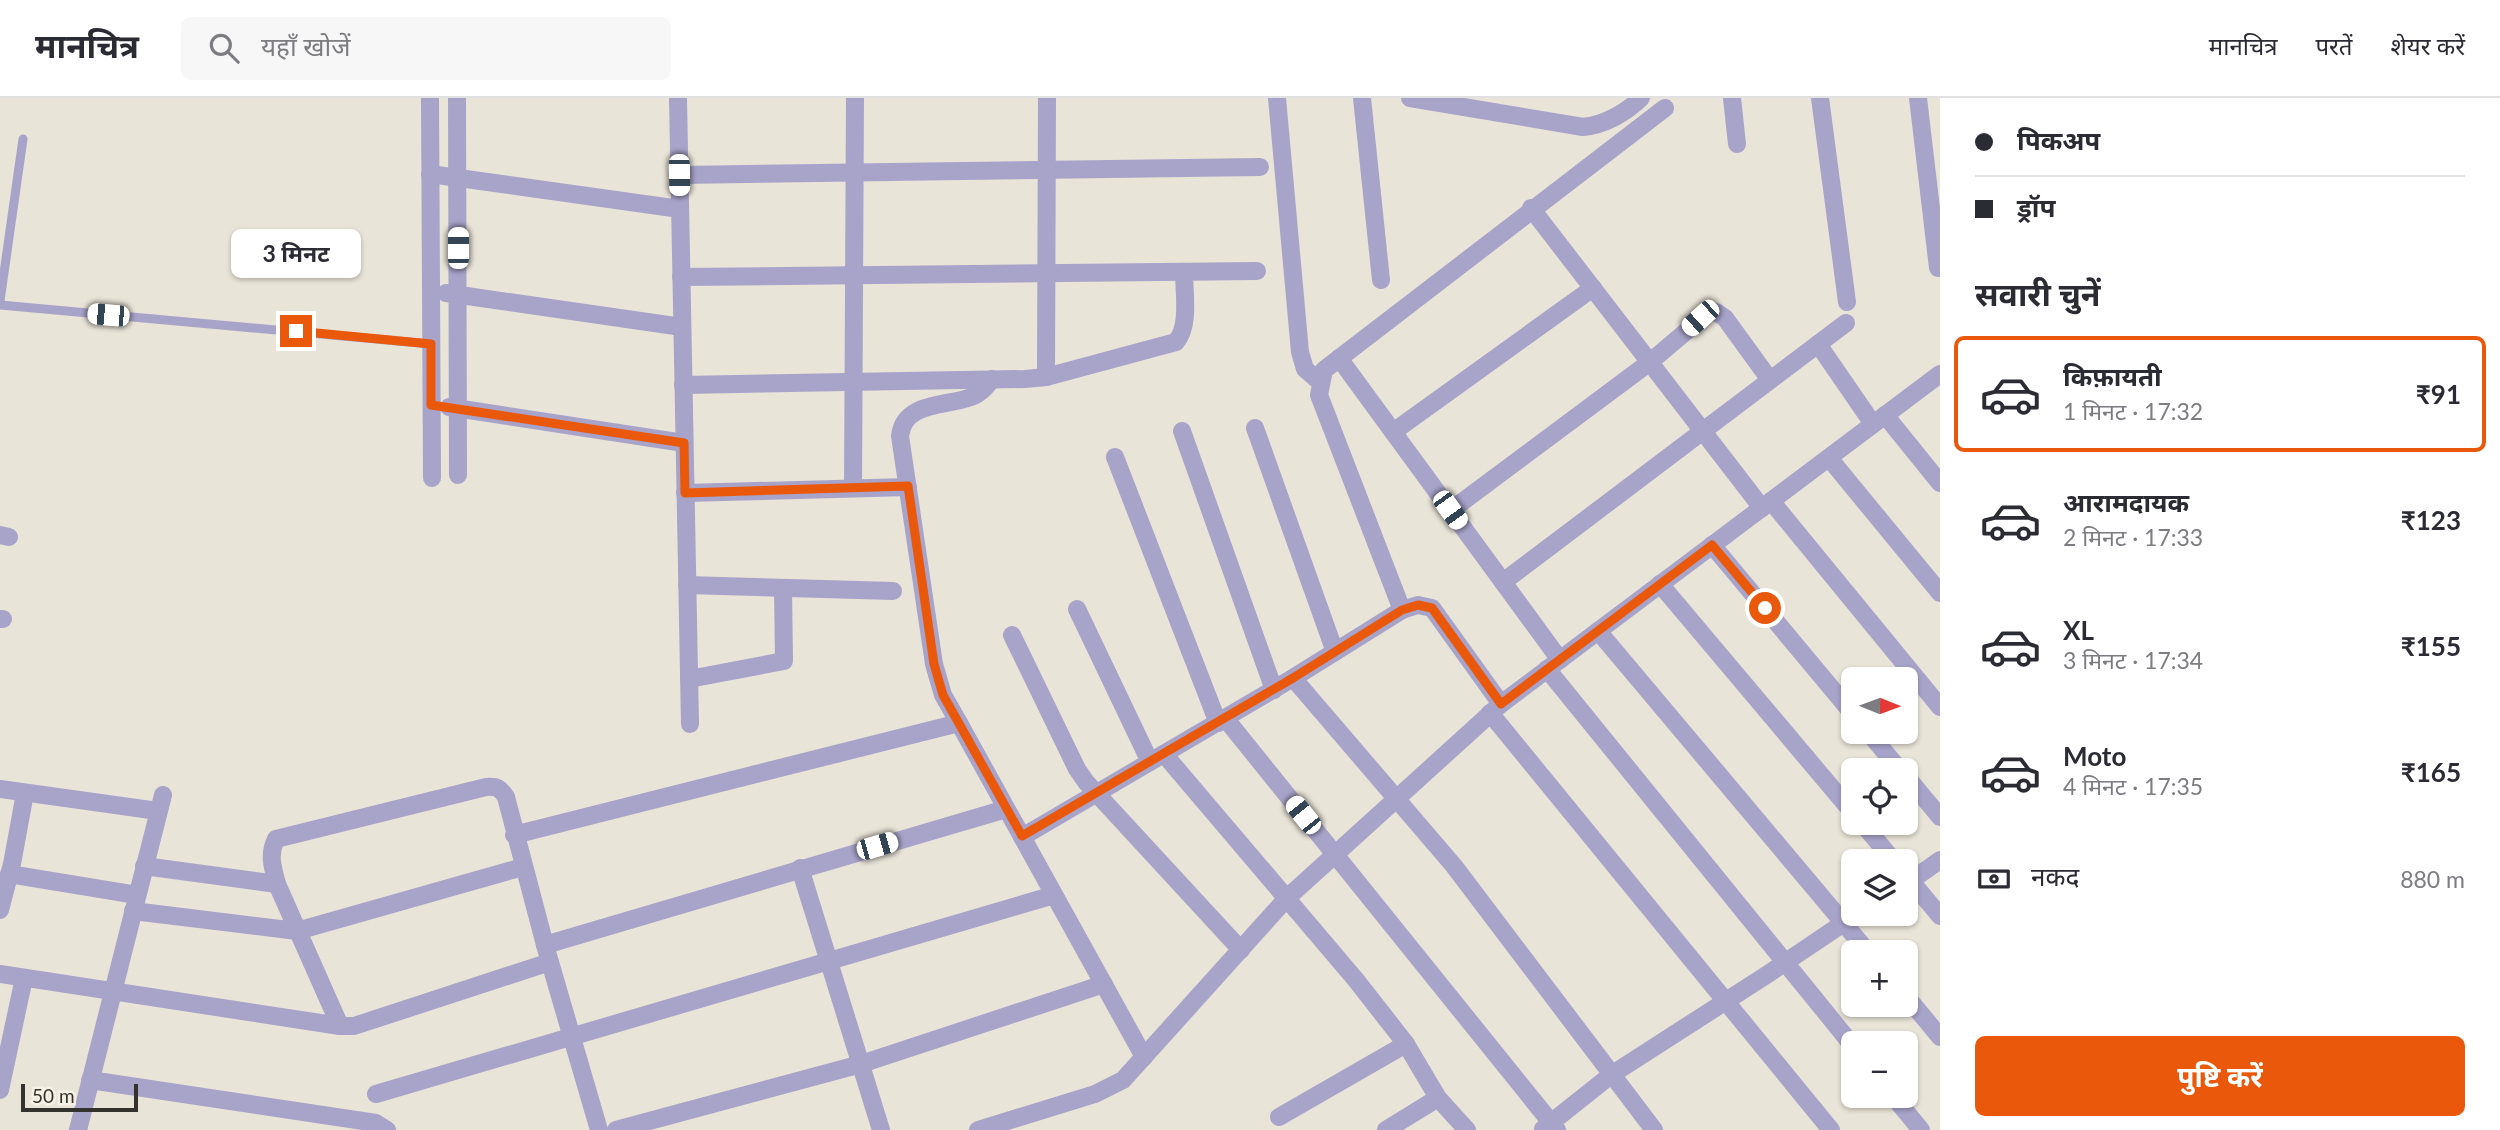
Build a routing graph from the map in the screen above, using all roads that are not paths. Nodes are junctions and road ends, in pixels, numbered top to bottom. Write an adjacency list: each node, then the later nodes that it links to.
1 (430, 98): 19 (street)
2 (457, 98): 21 (street)
3 (678, 98): 20 (street)
4 (855, 98): 18 (street)
5 (1047, 98): 17 (street)
6 (1278, 98): 47 (street)
7 (1362, 98): 30 (street)
8 (1410, 98): 9 (street)
9 (1642, 98)
10 (1732, 98): 15 (street)
11 (1820, 98): 34 (street)
12 (1918, 98): 24 (street)
13 (1665, 108): 22 (street)
14 (23, 139): 35 (lane)
15 (1737, 144)
16 (1260, 167): 17 (street)
17 (1047, 170): 18 (street); 27 (street)
18 (855, 173): 20 (street); 28 (street)
19 (430, 174): 21 (street); 32 (street)
20 (679, 175): 23 (street)
21 (458, 178): 23 (street); 33 (street)
22 (1531, 208): 31 (street); 40 (street)
23 (680, 209): 29 (street)
24 (1938, 268)
25 (1257, 271): 26 (street)
26 (1184, 272): 27 (street); 43 (street)
27 (1046, 273): 28 (street); 43 (street)
28 (854, 275): 29 (street); 46 (street)
29 (681, 277): 37 (street)
30 (1381, 280)
31 (1593, 288): 41 (street); 55 (street)
32 (431, 290): 33 (street); 38 (street)
33 (458, 294): 37 (street); 50 (street)
34 (1847, 302)
35 (0, 303): 38 (lane)
36 (1846, 323): 39 (street)
37 (682, 327): 48 (street)
38 (431, 344): 49 (street)
39 (1818, 344): 45 (street); 51 (street)
40 (1339, 358): 47 (street); 55 (street)
41 (1650, 362): 45 (street); 54 (street); 66 (street)
42 (1940, 374): 51 (street)
43 (1046, 377): 44 (street)
44 (992, 379): 46 (street); 62 (street)
45 (1770, 380): 54 (street)
46 (854, 382): 48 (street); 63 (street)
47 (1320, 382): 75 (street)
48 (683, 385): 56 (street)
49 (431, 405): 50 (street); 60 (street)
50 (458, 409): 56 (street); 59 (street)
51 (1879, 420): 58 (street); 61 (street)
52 (1255, 428): 78 (street)
53 (1181, 431): 82 (street)
54 (1703, 431): 65 (street); 68 (street)
55 (1392, 432): 66 (street)
56 (684, 443): 64 (street)
57 (1115, 457): 86 (street)
58 (1829, 458): 65 (street); 73 (street)
59 (458, 475)
60 (432, 478)
61 (1940, 483)
62 (908, 486): 63 (street); 88 (street)
63 (853, 488): 64 (street)
64 (685, 493): 70 (street)
65 (1767, 504): 67 (street); 84 (street)
66 (1450, 510): 68 (street)
67 (1712, 545): 69 (street); 83 (street)
68 (1503, 582): 79 (street)
69 (1660, 584): 76 (street); 97 (street)
70 (687, 585): 71 (street); 81 (street)
71 (783, 588): 72 (street); 81 (street)
72 (893, 591)
73 (1940, 593)
74 (1077, 609): 90 (street)
75 (1402, 610): 78 (street); 85 (street)
76 (1598, 631): 79 (street); 116 (street)
77 (1012, 635): 95 (street)
78 (1335, 652): 80 (street)
79 (1553, 664): 85 (street); 124 (street)
80 (1293, 678): 82 (street); 96 (street)
81 (689, 680): 87 (street)
82 (1274, 690): 86 (street)
83 (1841, 700)
84 (1940, 707)
85 (1495, 709): 96 (street); 129 (street)
86 (1222, 720): 90 (street); 104 (street)
87 (690, 723)
88 (959, 723): 98 (street); 100 (street)
89 (1878, 744): 91 (street)
90 (1157, 758): 95 (street); 114 (street)
91 (1890, 758)
92 (0, 789): 94 (street)
93 (1918, 790): 99 (street)
94 (24, 793): 106 (street); 107 (street)
95 (1097, 794): 102 (street); 121 (street)
96 (1394, 799): 104 (street); 139 (street)
97 (1841, 799)
98 (1006, 809): 102 (street); 109 (street)
99 (1940, 817)
100 (514, 835): 108 (street); 111 (street)
101 (1872, 835): 103 (street)
102 (1022, 836): 113 (street)
103 (1884, 849)
104 (1335, 853): 114 (street); 146 (street)
105 (1940, 860): 110 (street)
106 (7, 866): 115 (street); 117 (street)
107 (144, 866): 111 (street); 115 (street)
108 (523, 867): 120 (street); 122 (street)
109 (800, 868): 122 (street); 123 (street)
110 (1918, 873)
111 (277, 884): 120 (street)
112 (1918, 892): 118 (street)
113 (1054, 895): 123 (street); 127 (street)
114 (1287, 898): 121 (street); 135 (street)
115 (135, 903): 120 (street); 128 (street)
116 (1841, 908)
117 (0, 910)
118 (1940, 916)
119 (1841, 924): 124 (street)
120 (297, 931): 131 (street)
121 (1241, 950): 137 (street)
122 (547, 953): 131 (street); 133 (street)
123 (830, 961): 133 (street); 138 (street)
124 (1785, 962): 129 (street); 132 (street)
125 (0, 974): 126 (street)
126 (24, 978): 128 (street); 136 (street)
127 (1104, 984): 137 (street); 138 (street)
128 (113, 990): 131 (street); 140 (street)
129 (1726, 1001): 139 (street); 156 (street)
130 (1918, 1010): 134 (street)
131 (340, 1026)
132 (1841, 1031)
133 (572, 1037): 142 (street); 149 (street)
134 (1940, 1037)
135 (1406, 1044): 143 (street); 145 (street)
136 (3, 1057): 141 (street)
137 (1144, 1057): 152 (street)
138 (861, 1064): 150 (street); 151 (street)
139 (1611, 1075): 146 (street); 155 (street)
140 (90, 1080): 147 (street); 148 (street)
141 (0, 1090)
142 (376, 1094)
143 (1438, 1097): 153 (street); 154 (street)
144 (1904, 1108): 157 (street)
145 (1279, 1117)
146 (1550, 1128)
147 (78, 1130)
148 (387, 1130)
149 (599, 1130)
150 (617, 1130)
151 (881, 1130)
152 (978, 1130)
153 (1386, 1130)
154 (1467, 1130)
155 (1654, 1130)
156 (1831, 1130)
157 (1922, 1130)

